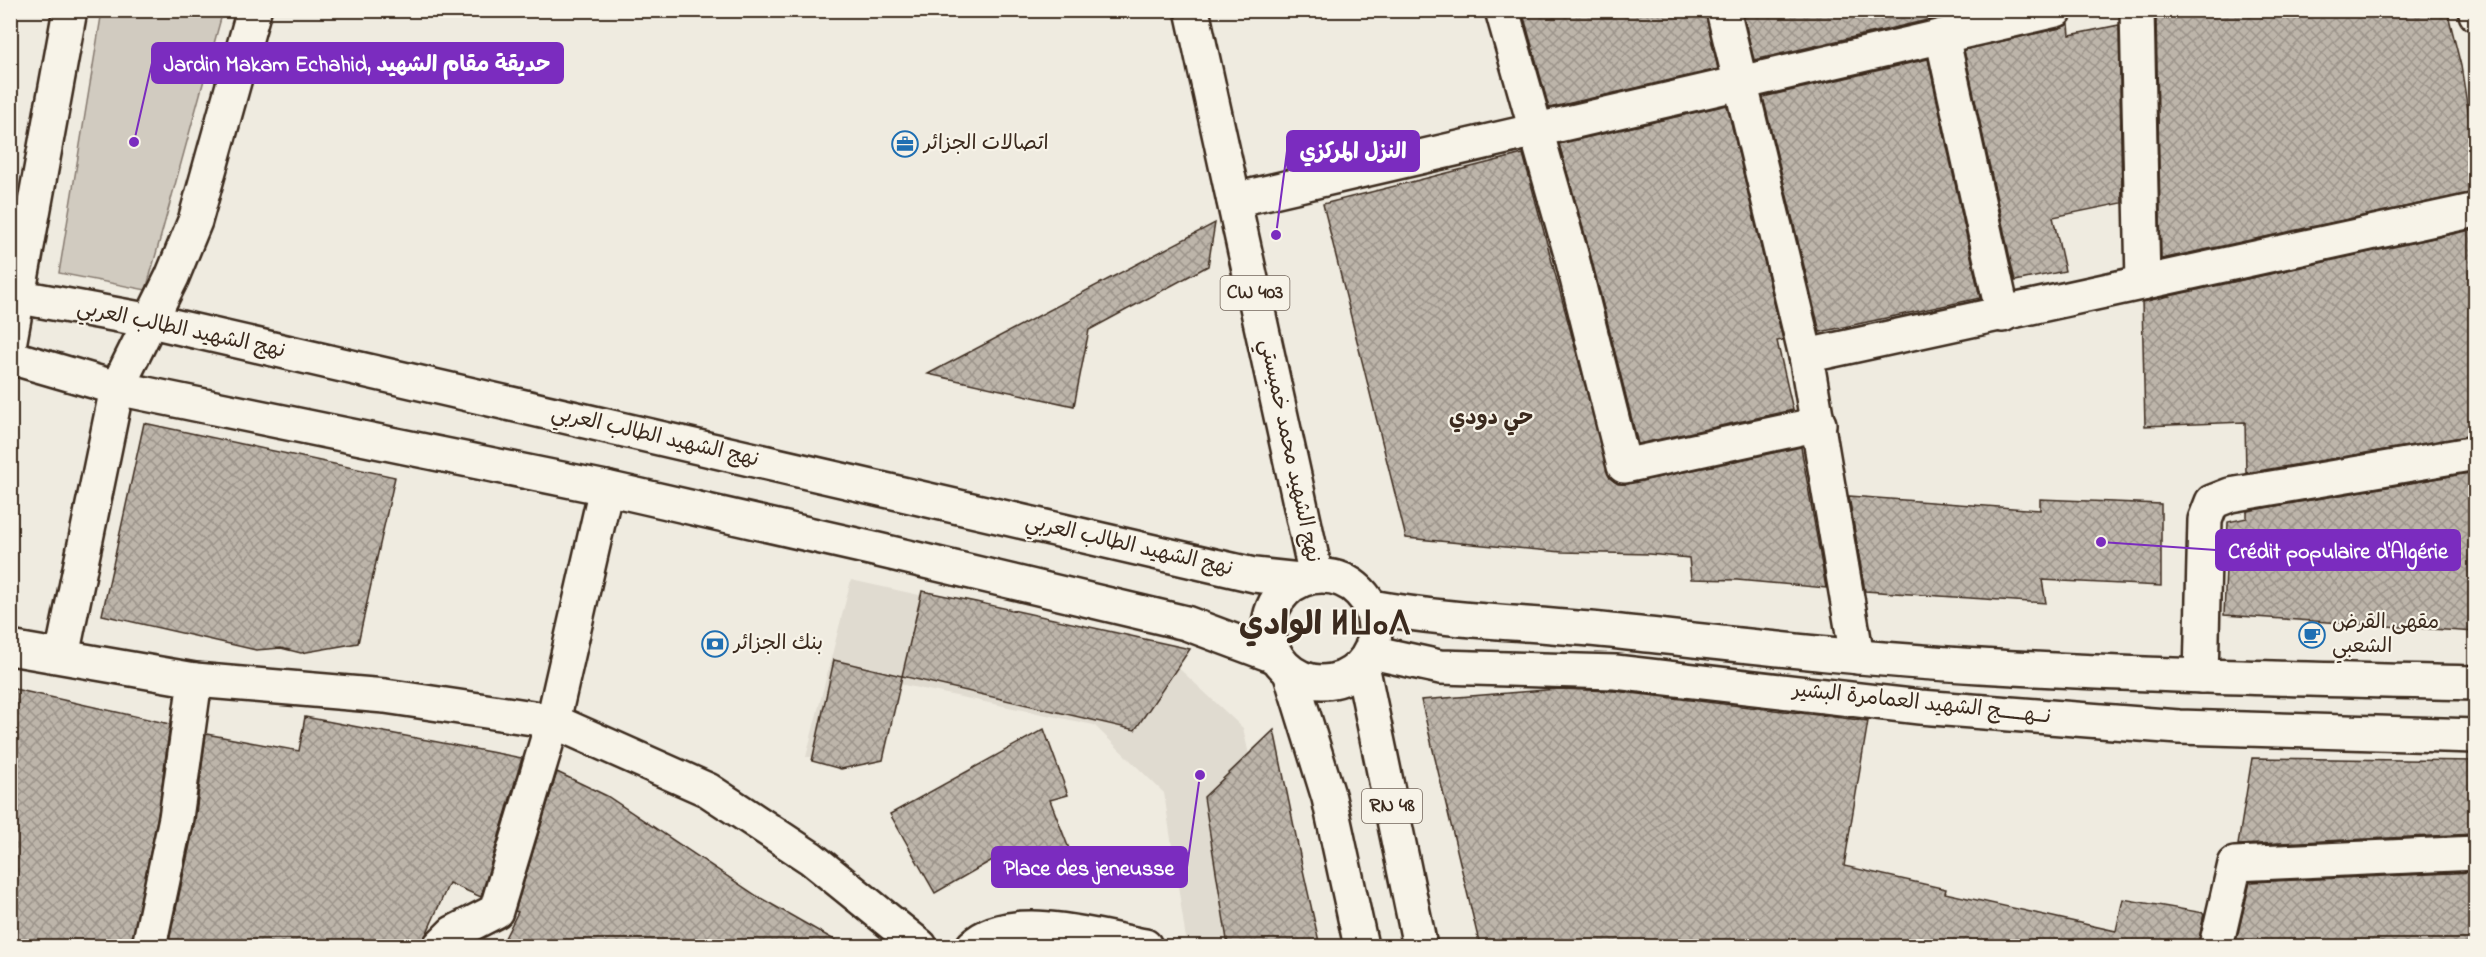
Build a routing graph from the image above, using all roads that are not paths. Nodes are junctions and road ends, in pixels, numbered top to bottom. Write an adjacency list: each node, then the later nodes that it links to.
1 (70, 10): 14 (street)
2 (254, 10): 16 (street)
3 (1192, 10): 11 (street, نهج الشهيد محمد خميستي / CW 403)
4 (1502, 10): 10 (street)
5 (1723, 10): 9 (street)
6 (2056, 10): 8 (street)
7 (2137, 10): 13 (street)
8 (1942, 36): 9 (street); 15 (street)
9 (1740, 83): 10 (street); 18 (street)
10 (1535, 129): 11 (street); 21 (street)
11 (1234, 200): 24 (street, نهج الشهيد محمد خميستي / CW 403)
12 (2475, 210): 13 (street)
13 (2143, 283): 15 (street)
14 (15, 296): 16 (street, نهج الشهيد الطالب العربي); 17 (street)
15 (2002, 315): 18 (street)
16 (151, 321): 20 (street); 24 (street, نهج الشهيد الطالب العربي)
17 (10, 340)
18 (1806, 356): 21 (street)
19 (10, 357): 20 (street)
20 (117, 388): 23 (street); 27 (street)
21 (1819, 424): 28 (street)
22 (2475, 453): 31 (street)
23 (606, 488): 30 (street); 34 (street)
24 (1308, 578): 25 (street); 30 (street)
25 (1371, 607): 28 (street, نــهـــــج الشهيد العمامرة البشير); 29 (street)
26 (10, 648): 27 (street)
27 (62, 656): 32 (street)
28 (1857, 657): 31 (street, نــهـــــج الشهيد العمامرة البشير)
29 (1366, 659): 30 (street); 35 (street, نــهـــــج الشهيد العمامرة البشير); 43 (street, RN 48)
30 (1283, 665): 42 (street, RN 48)
31 (2200, 676): 33 (street, نــهـــــج الشهيد العمامرة البشير)
32 (195, 680): 34 (street); 37 (street)
33 (2475, 683)
34 (553, 720): 38 (street); 39 (street)
35 (2475, 736)
36 (2475, 853): 44 (street)
37 (149, 946)
38 (440, 946)
39 (920, 946)
40 (973, 946): 41 (street)
41 (1145, 946)
42 (1361, 946)
43 (1420, 946)
44 (2217, 946)

